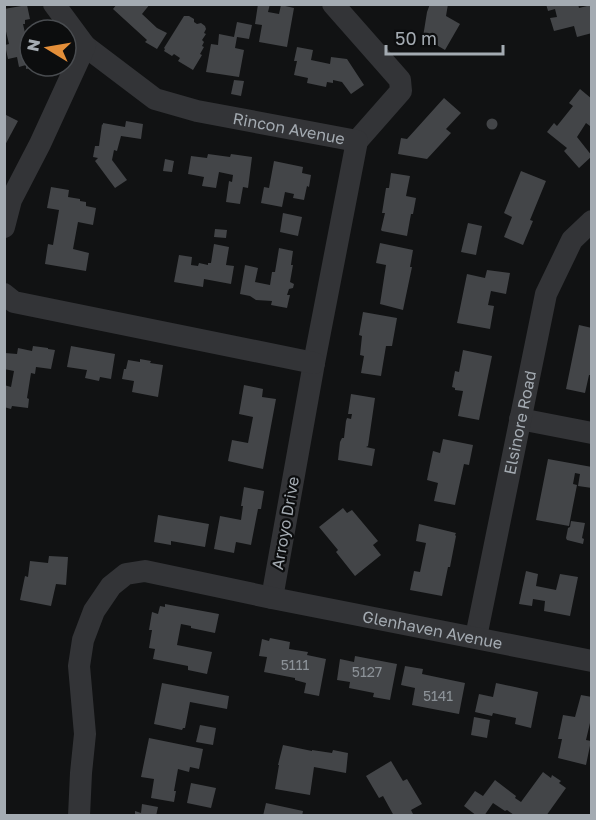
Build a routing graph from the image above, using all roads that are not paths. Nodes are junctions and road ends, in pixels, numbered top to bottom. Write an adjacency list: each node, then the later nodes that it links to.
1 (54, 4): 3 (street)
2 (333, 4): 4 (street)
3 (86, 46): 4 (street, Rincon Avenue); 6 (street)
4 (357, 141): 8 (street, Rincon Avenue)
5 (591, 221): 9 (street, Elsinore Road)
6 (4, 226)
7 (4, 294): 8 (street)
8 (314, 363): 11 (street, Arroyo Drive)
9 (520, 419): 10 (street); 12 (street, Elsinore Road)
10 (591, 433)
11 (272, 598): 12 (street, Glenhaven Avenue); 14 (street)
12 (476, 637): 13 (street, Glenhaven Avenue)
13 (591, 661)
14 (79, 816)

